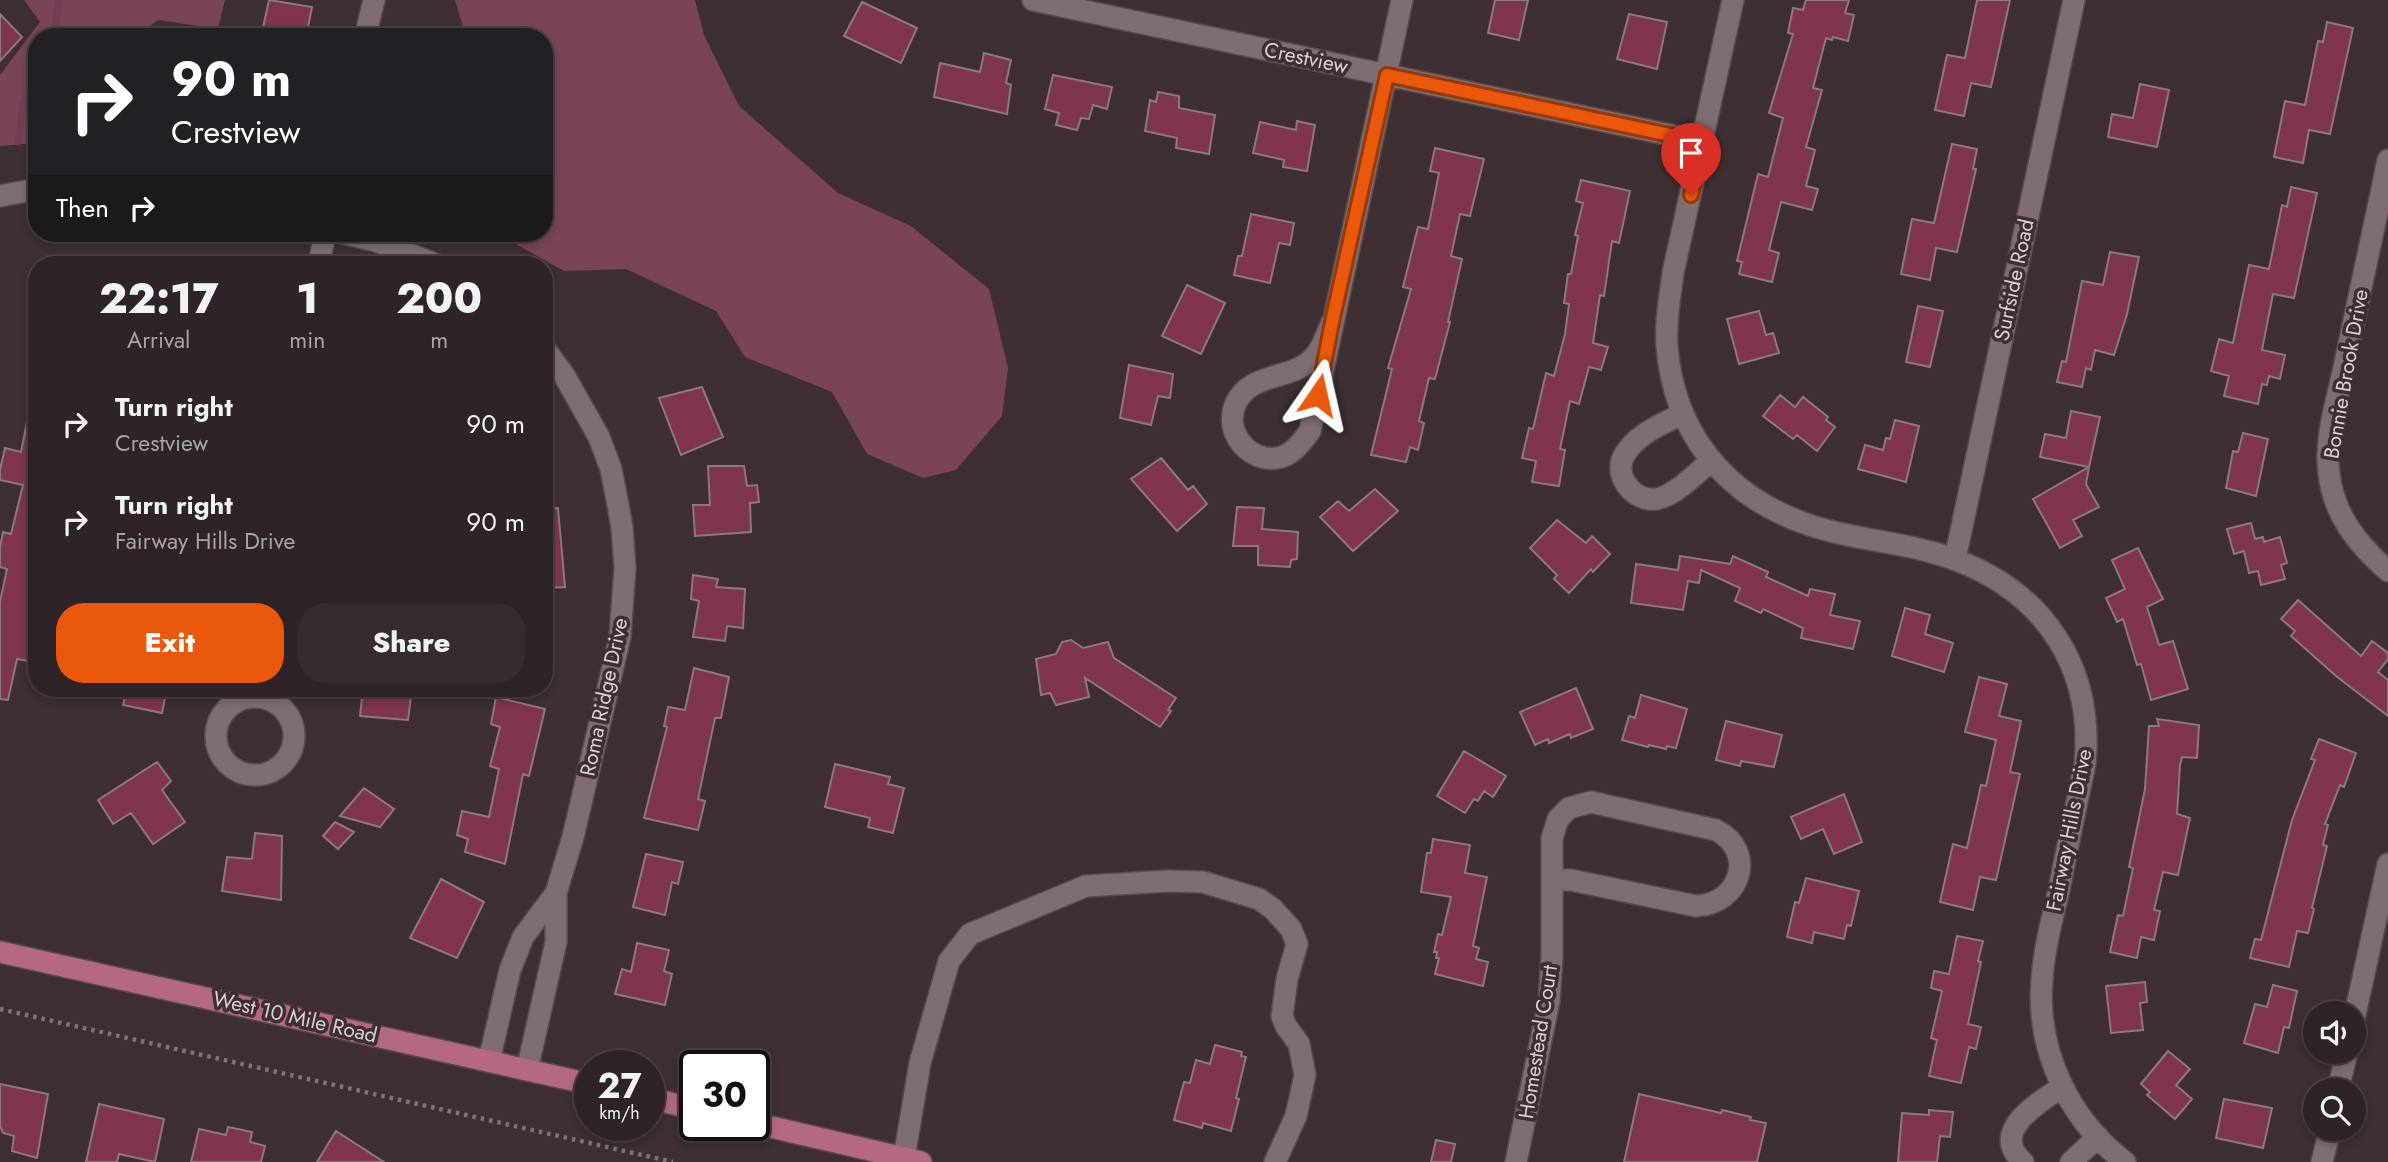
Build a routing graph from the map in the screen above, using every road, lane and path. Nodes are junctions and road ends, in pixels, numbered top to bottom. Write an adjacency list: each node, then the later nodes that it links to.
1 (374, 0): 6 (street)
2 (1033, 0): 7 (street, Crestview)
3 (1402, 0): 7 (street)
4 (1733, 0): 8 (street, Fairway Hills Drive)
5 (2074, 0): 18 (street, Surfside Road)
6 (367, 28)
7 (1387, 75): 8 (street, Crestview); 14 (street)
8 (1703, 142): 16 (street, Fairway Hills Drive)
9 (2388, 160): 19 (street, Bonnie Brook Drive)
10 (28, 191): 11 (street)
11 (0, 196)
12 (379, 242): 13 (street)
13 (414, 256)
14 (1332, 322): 14 (street)
15 (553, 360): 22 (street, Roma Ridge Drive)
16 (1682, 414): 17 (street, Fairway Hills Drive); 17 (street)
17 (1711, 461): 18 (street, Fairway Hills Drive)
18 (1955, 559): 29 (street, Fairway Hills Drive)
19 (2388, 570)
20 (2388, 864): 24 (street)
21 (1552, 880): 21 (street, Homestead Court); 36 (street, Homestead Court)
22 (556, 893): 26 (street, Roma Ridge Drive); 27 (street, Roma Ridge Drive)
23 (0, 952): 26 (main road, West 10 Mile Road)
24 (2358, 1001)
25 (0, 1009): 34 (path)
26 (489, 1061): 27 (main road, West 10 Mile Road)
27 (527, 1070): 28 (main road, West 10 Mile Road)
28 (574, 1080)
29 (2062, 1087): 31 (street, Fairway Hills Drive); 37 (street)
30 (770, 1127): 33 (main road)
31 (2098, 1137): 38 (street); 39 (street, Fairway Hills Drive)
32 (2326, 1141): 40 (street)
33 (912, 1160): 35 (street)
34 (673, 1162)
35 (1275, 1162)
36 (1516, 1162)
37 (2023, 1162)
38 (2071, 1162)
39 (2125, 1162)
40 (2322, 1162)

